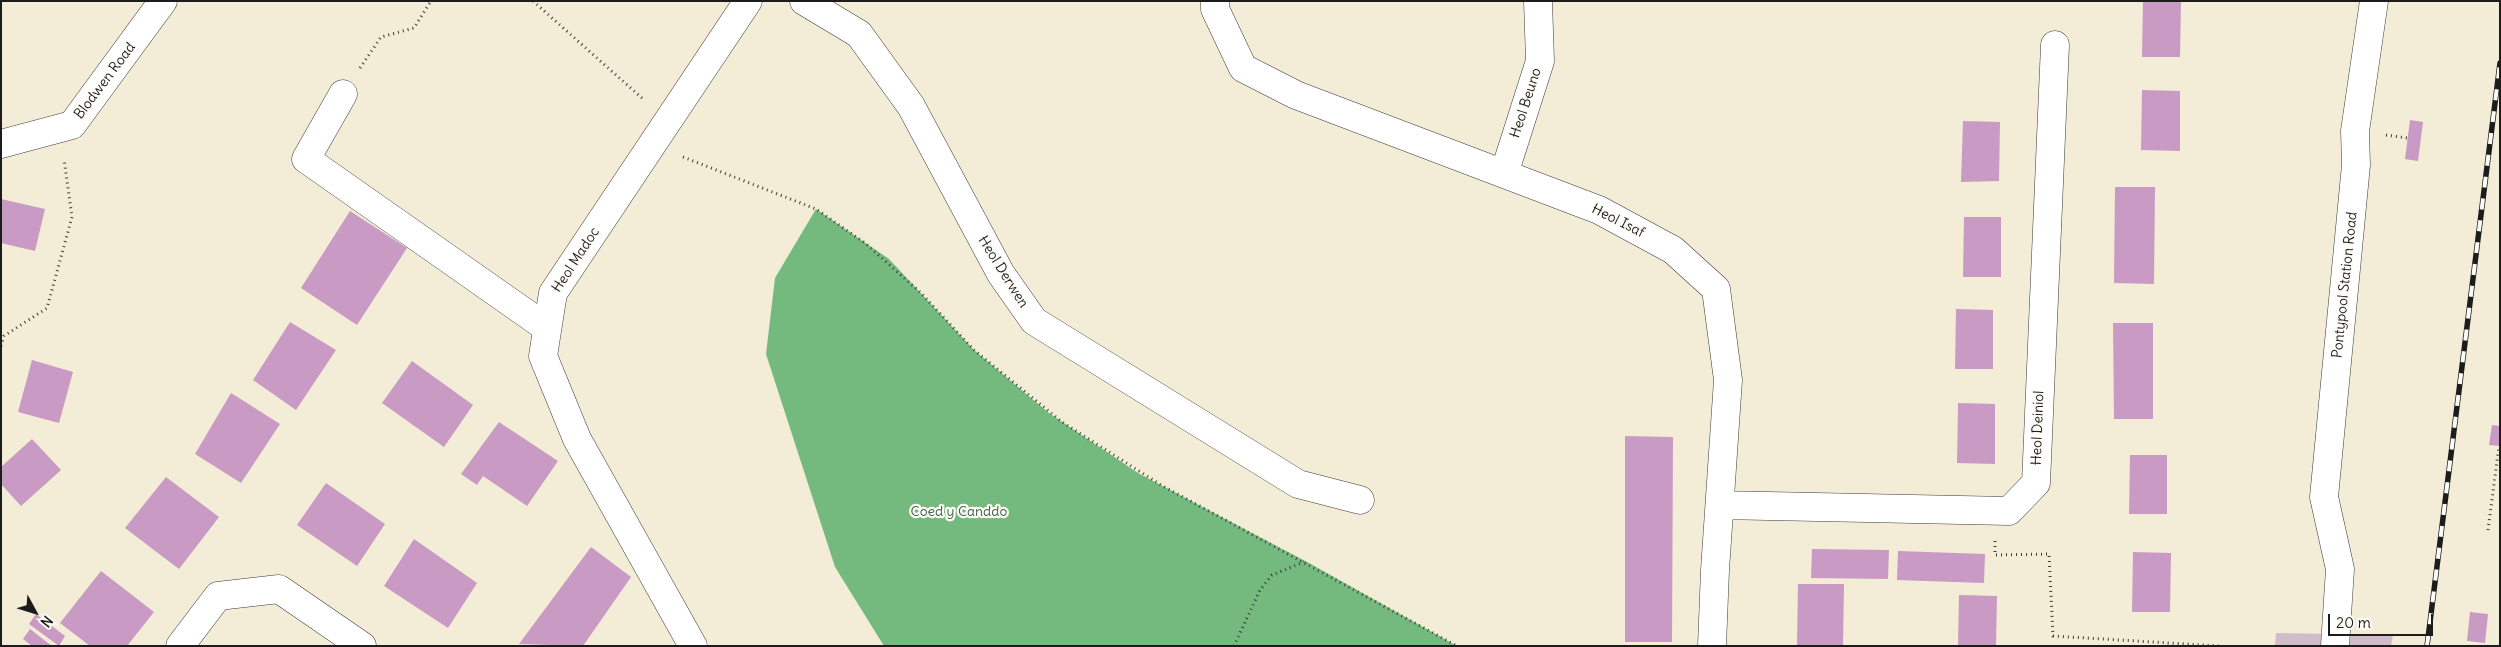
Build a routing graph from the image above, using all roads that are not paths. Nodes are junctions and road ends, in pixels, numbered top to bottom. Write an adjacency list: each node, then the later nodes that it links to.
1 (163, 1): 9 (street, Blodwen Road)
2 (748, 1): 11 (street, Heol Madoc)
3 (804, 1): 12 (street, Heol Derwen)
4 (1215, 1): 10 (street, Heol Isaf)
5 (1538, 1): 10 (street, Heol Beuno)
6 (2374, 1): 18 (street, Pontypool Station Road)
7 (2055, 45): 13 (street, Heol Deiniol)
8 (343, 94): 11 (street)
9 (1, 144)
10 (1504, 174): 13 (street, Heol Isaf)
11 (547, 328): 14 (street, Heol Madoc)
12 (1360, 500)
13 (1720, 504): 17 (street, Heol Isaf)
14 (689, 645)
15 (180, 646): 16 (street)
16 (362, 646)
17 (1712, 646)
18 (2335, 646)

